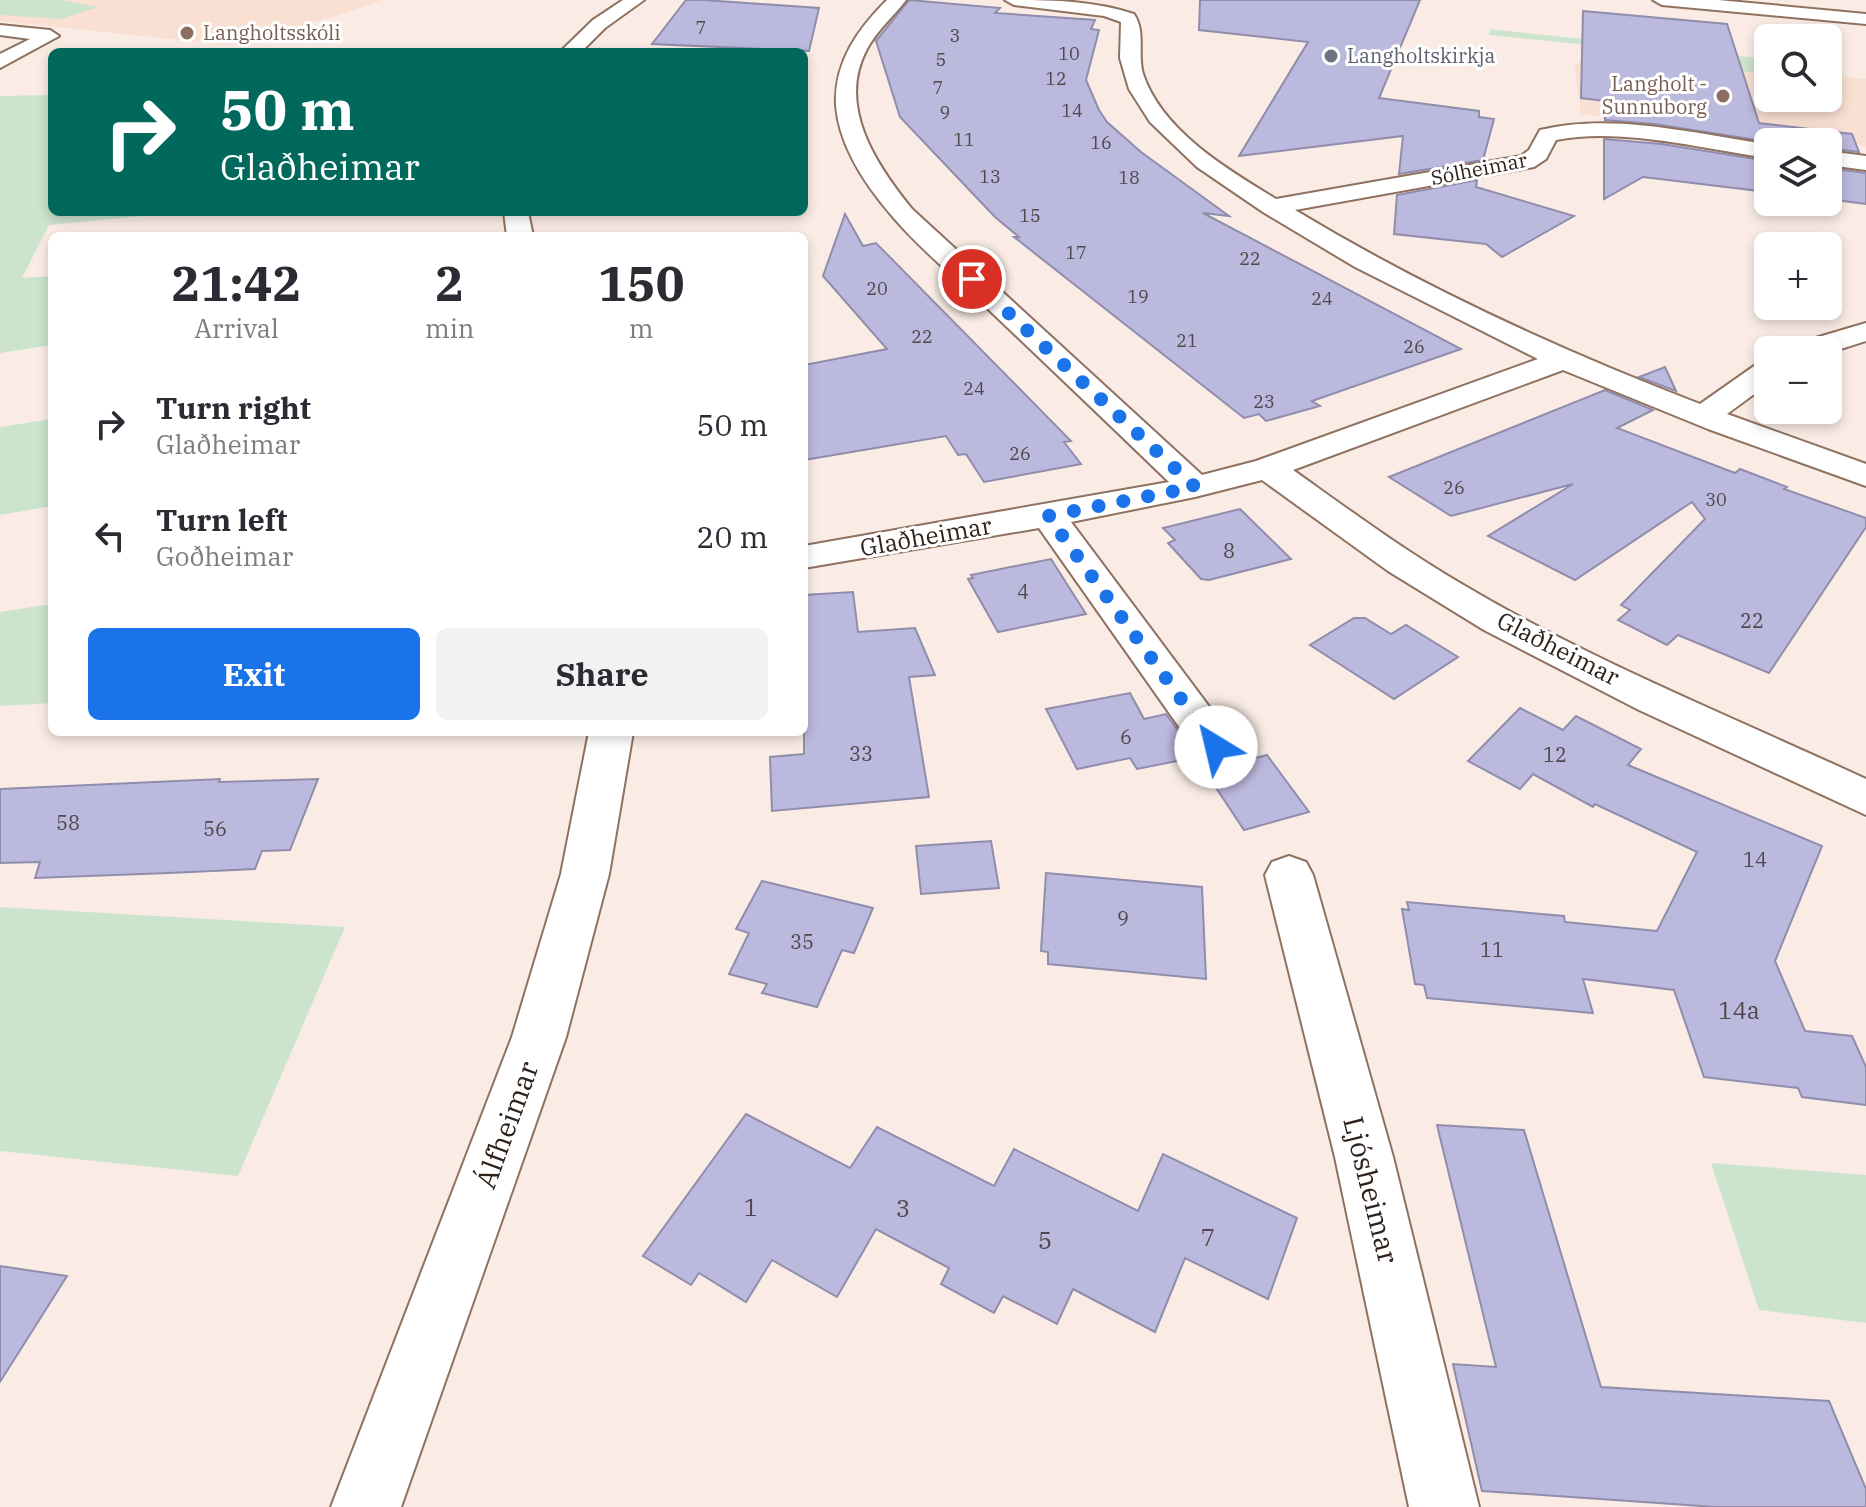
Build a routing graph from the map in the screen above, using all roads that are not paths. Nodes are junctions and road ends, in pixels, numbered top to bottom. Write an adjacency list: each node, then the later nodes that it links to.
1 (897, 0): 20 (street)
2 (1014, 0): 12 (street)
3 (1662, 0): 5 (street)
4 (629, 2): 7 (street)
5 (1866, 19)
6 (0, 30): 8 (street)
7 (575, 48)
8 (0, 62)
9 (1754, 149): 12 (street, Sólheimar)
10 (1842, 160): 11 (street)
11 (1866, 163)
12 (1272, 207): 15 (street)
13 (1866, 332): 14 (street)
14 (1842, 339)
15 (1565, 359): 17 (street); 18 (street, Glaðheimar)
16 (1754, 380): 17 (street)
17 (1703, 416): 19 (street)
18 (1268, 468): 20 (street, Glaðheimar); 25 (street, Glaðheimar)
19 (1866, 476)
20 (1195, 487): 21 (street, Glaðheimar)
21 (1048, 516): 22 (street, Glaðheimar); 24 (street)
22 (808, 556)
23 (610, 736): 27 (street, Álfheimar)
24 (1216, 747)
25 (1866, 798)
26 (1289, 875): 28 (street, Ljósheimar)
27 (366, 1507)
28 (1444, 1507)

